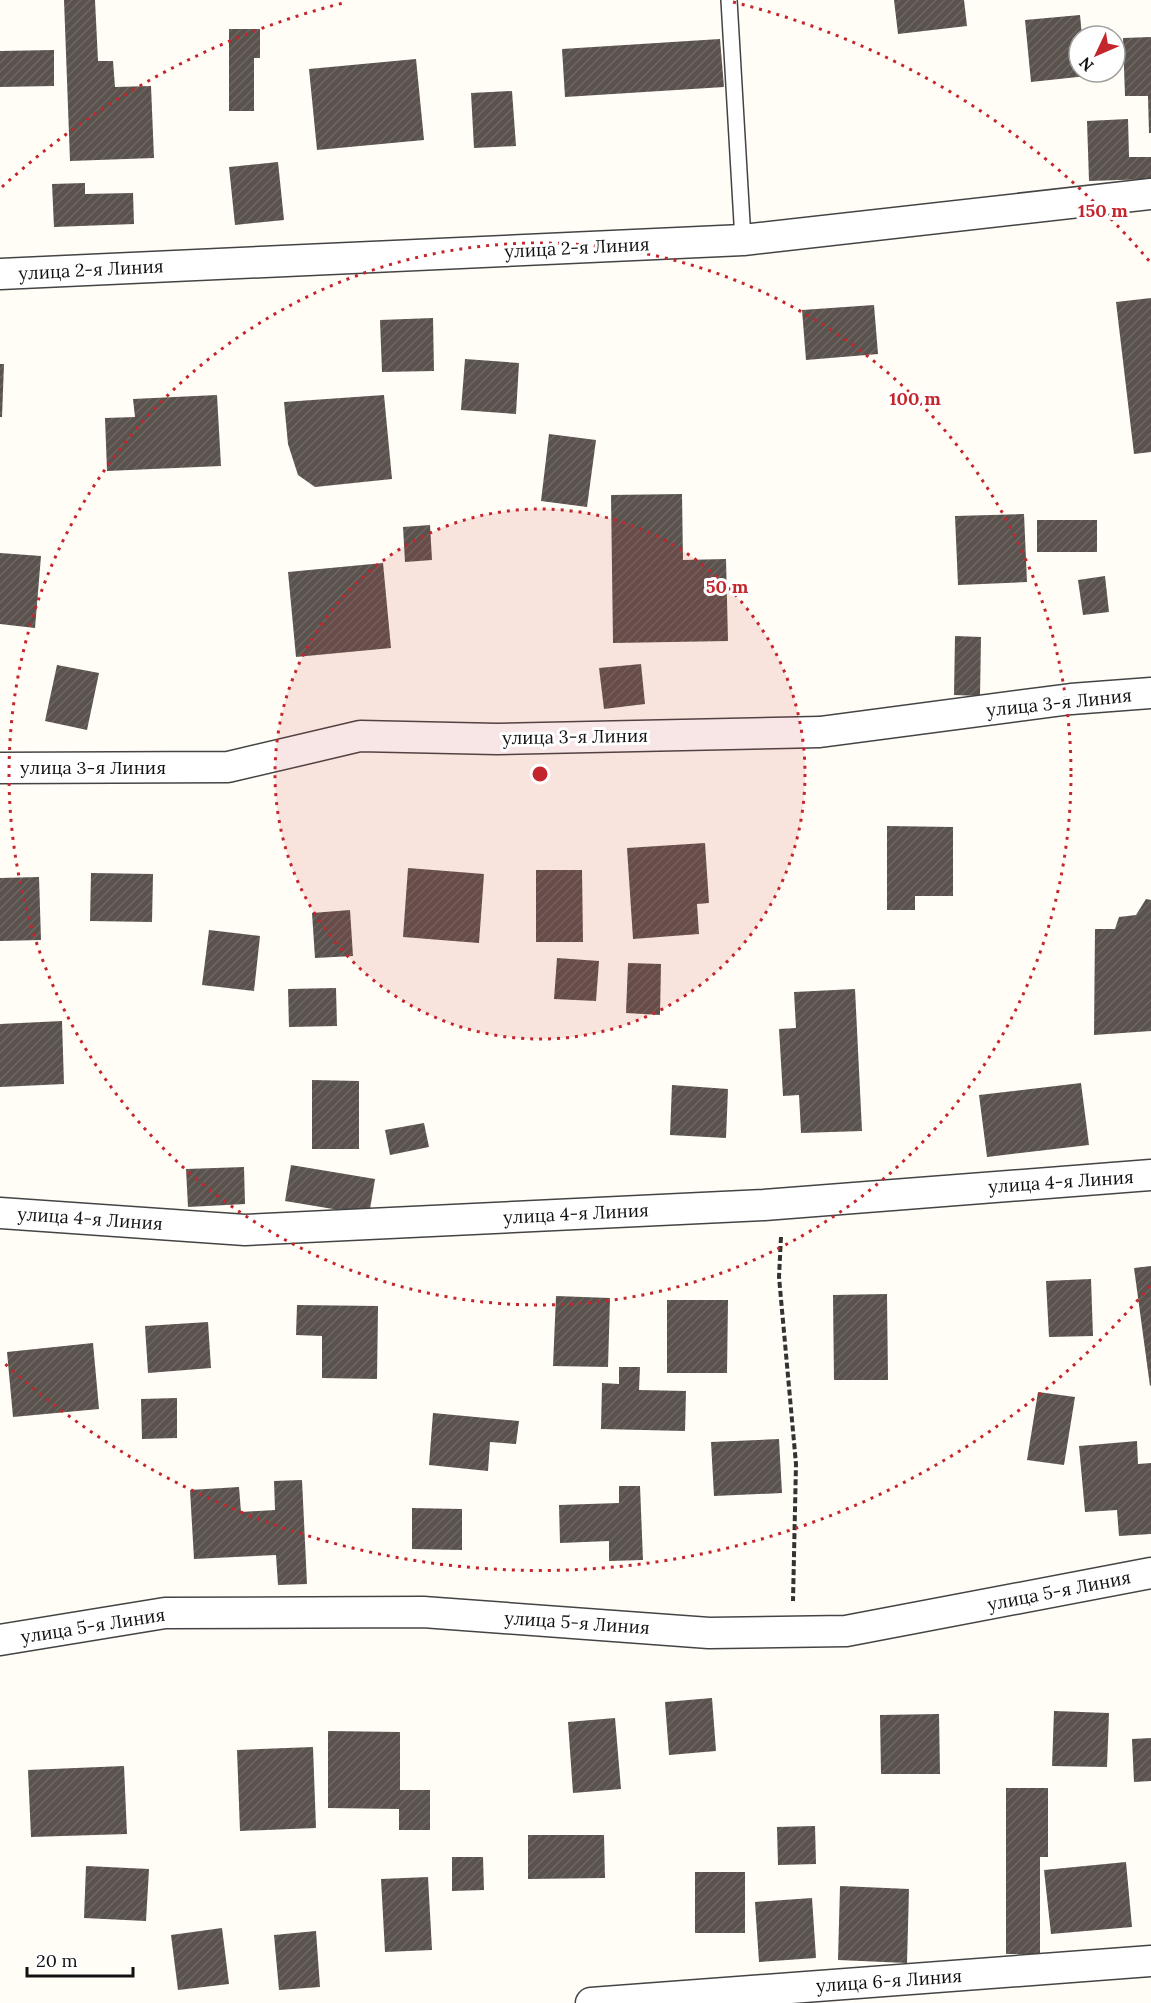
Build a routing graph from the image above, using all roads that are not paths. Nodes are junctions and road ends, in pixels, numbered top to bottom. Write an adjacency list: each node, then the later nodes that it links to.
1 (729, 0): 3 (lane)
2 (1151, 194): 3 (street, улица 2-я Линия)
3 (743, 240): 4 (street, улица 2-я Линия)
4 (0, 274)
5 (1151, 693): 6 (street, улица 3-я Линия)
6 (0, 768)
7 (1151, 1175): 8 (street, улица 4-я Линия)
8 (0, 1213)
9 (1151, 1573): 10 (street, улица 5-я Линия)
10 (0, 1640)
11 (1151, 1961): 12 (street, улица 6-я Линия)
12 (591, 2003)

